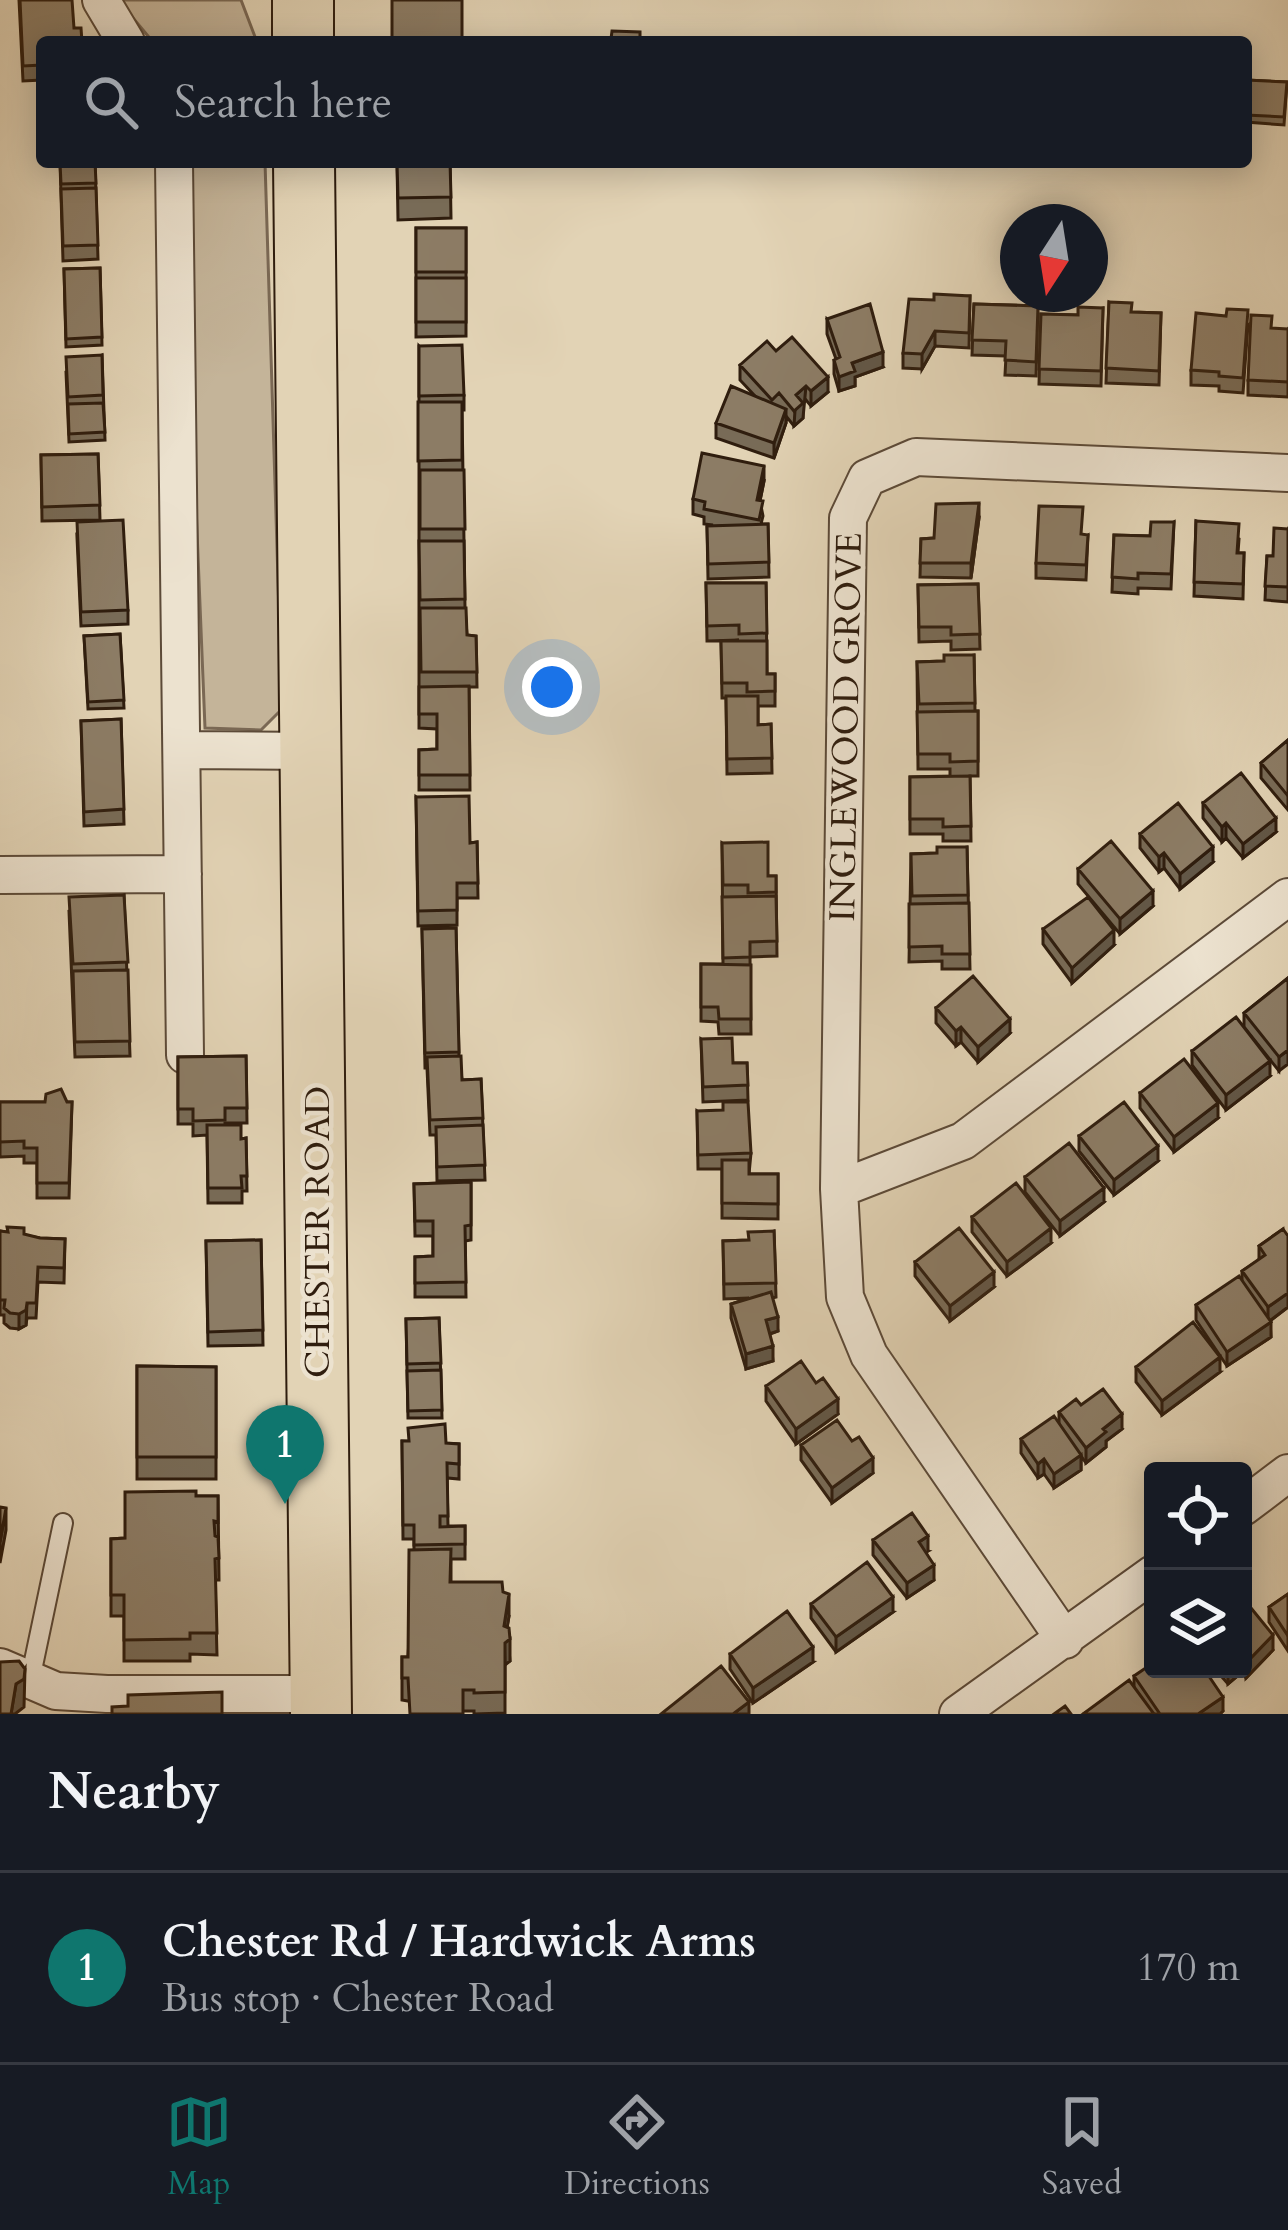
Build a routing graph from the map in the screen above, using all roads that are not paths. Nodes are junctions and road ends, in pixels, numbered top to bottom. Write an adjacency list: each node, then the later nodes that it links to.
1 (101, 0): 3 (street)
2 (303, 0): 4 (highway)
3 (122, 36)
4 (303, 36)
5 (174, 168): 8 (street)
6 (304, 168): 9 (highway, CHESTER ROAD)
7 (1288, 473): 14 (street, INGLEWOOD GROVE)
8 (184, 750): 9 (street); 10 (street)
9 (313, 751): 21 (highway, CHESTER ROAD)
10 (183, 874): 11 (street); 13 (street)
11 (0, 875)
12 (1288, 896): 14 (street)
13 (185, 1054)
14 (839, 1189): 19 (street, INGLEWOOD GROVE)
15 (1288, 1474): 16 (street)
16 (1252, 1500)
17 (63, 1523): 20 (lane)
18 (1144, 1581): 19 (street)
19 (1065, 1640): 22 (street)
20 (34, 1688): 21 (street)
21 (321, 1704)
22 (958, 1714)

